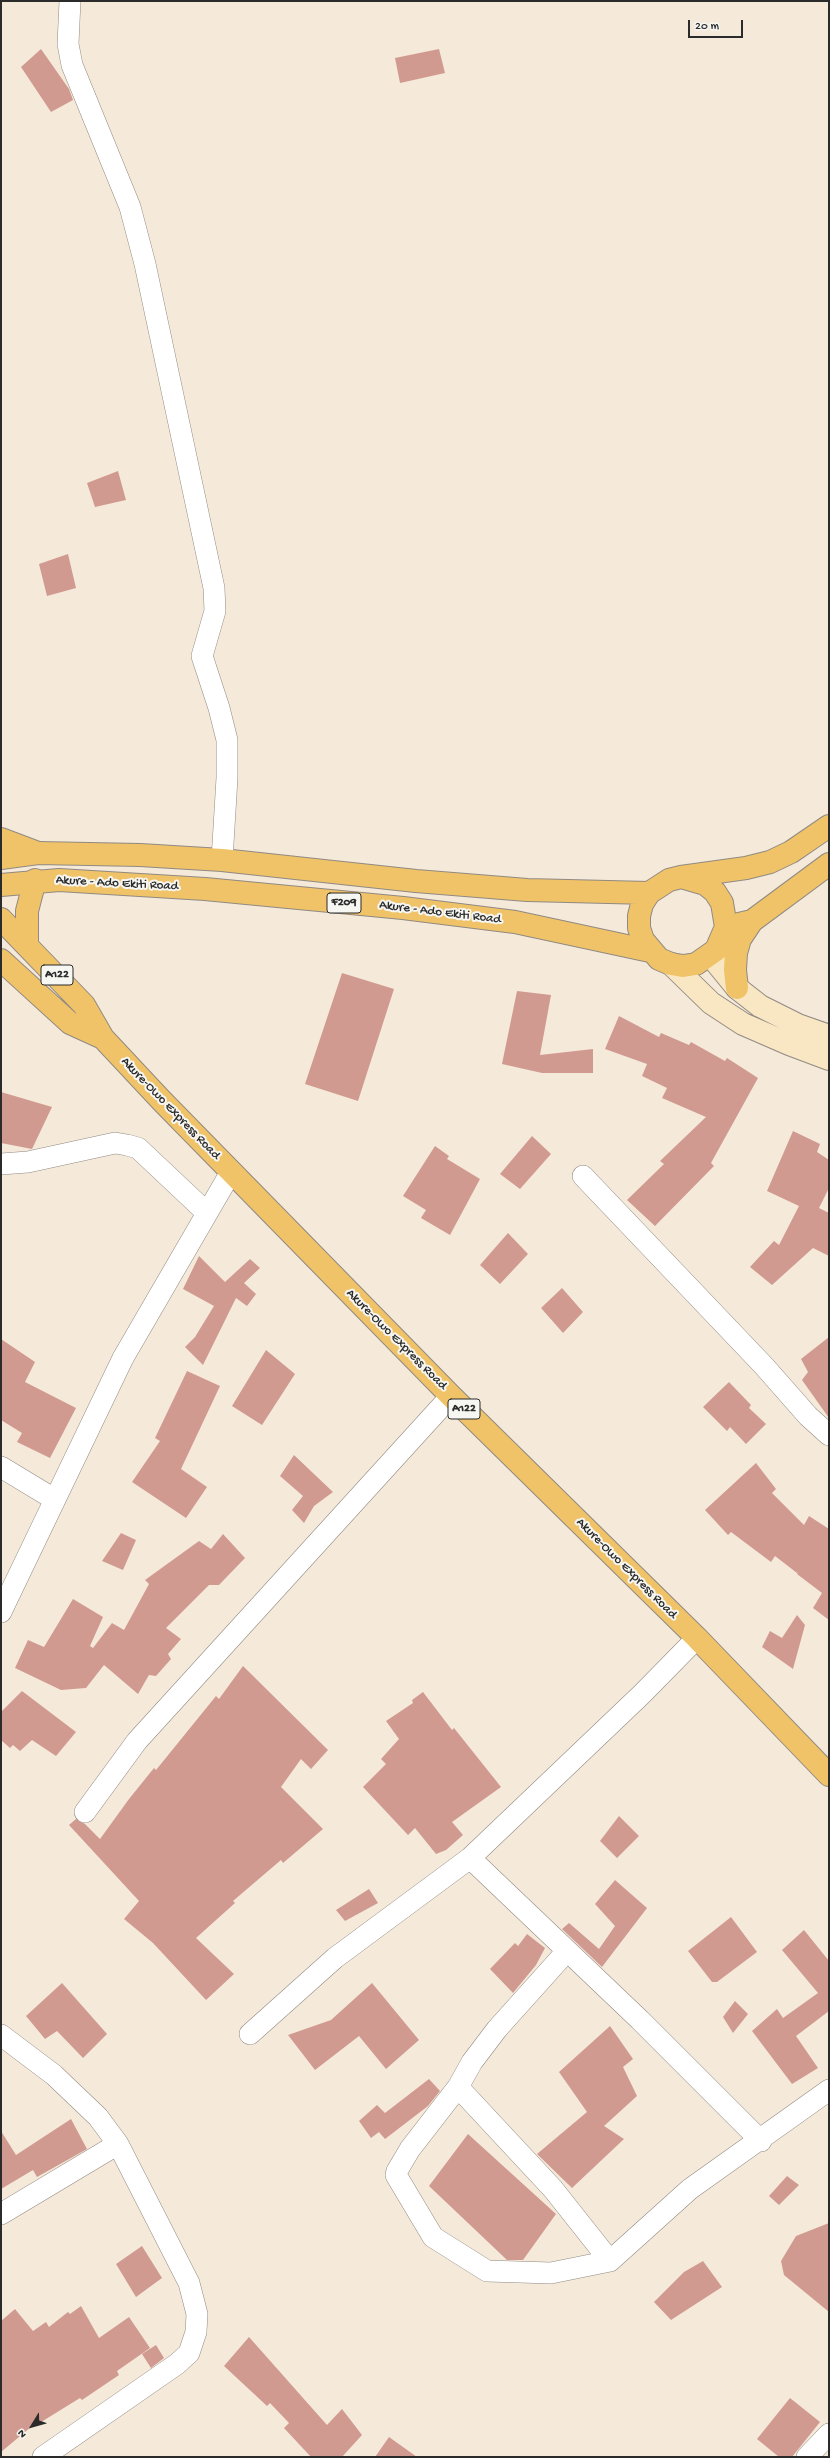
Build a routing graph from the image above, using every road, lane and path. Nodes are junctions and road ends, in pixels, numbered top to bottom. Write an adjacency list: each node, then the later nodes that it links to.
1 (70, 1): 6 (street)
2 (829, 826): 8 (main road)
3 (1, 839): 4 (main road)
4 (38, 853): 5 (main road); 6 (main road, F209)
5 (1, 858)
6 (222, 860): 11 (main road, F209)
7 (829, 864): 13 (main road)
8 (682, 877): 11 (main road); 14 (main road)
9 (35, 880): 10 (main road, Akure - Ado Ekiti Road); 15 (main road); 16 (main road, Akure - Ado Ekiti Road / F209)
10 (1, 885)
11 (648, 893): 16 (main road)
12 (1, 919): 15 (main road, Akure-Owo Express Road / A122)
13 (752, 921): 14 (main road); 20 (main road)
14 (726, 927): 17 (main road)
15 (27, 944): 22 (main road, Akure-Owo Express Road / A122)
16 (650, 951): 19 (main road)
17 (710, 955): 19 (main road); 20 (main road)
18 (1, 960): 22 (main road, Akure-Owo Express Road / A122)
19 (671, 964): 23 (main road)
20 (737, 988): 21 (main road)
21 (829, 1036)
22 (103, 1038): 25 (main road, Akure-Owo Express Road / A122)
23 (829, 1058)
24 (1, 1164): 27 (street)
25 (231, 1172): 27 (street); 28 (main road, Akure-Owo Express Road / A122)
26 (583, 1176): 29 (street)
27 (207, 1213): 31 (street)
28 (451, 1396): 33 (main road, Akure-Owo Express Road / A122); 35 (street)
29 (829, 1435)
30 (1, 1467): 31 (street)
31 (54, 1499): 32 (street)
32 (1, 1612)
33 (697, 1638): 34 (main road, Akure-Owo Express Road / A122); 36 (street)
34 (829, 1775)
35 (85, 1812)
36 (470, 1858): 37 (street); 38 (street)
37 (567, 1951): 40 (street); 42 (street)
38 (250, 2034)
39 (1, 2035): 43 (street)
40 (458, 2087): 45 (street); 45 (street)
41 (829, 2090): 42 (street)
42 (761, 2141): 45 (street)
43 (118, 2144): 44 (street); 47 (street)
44 (1, 2214)
45 (610, 2260)
46 (829, 2434): 48 (street)
47 (43, 2457)
48 (807, 2457)

